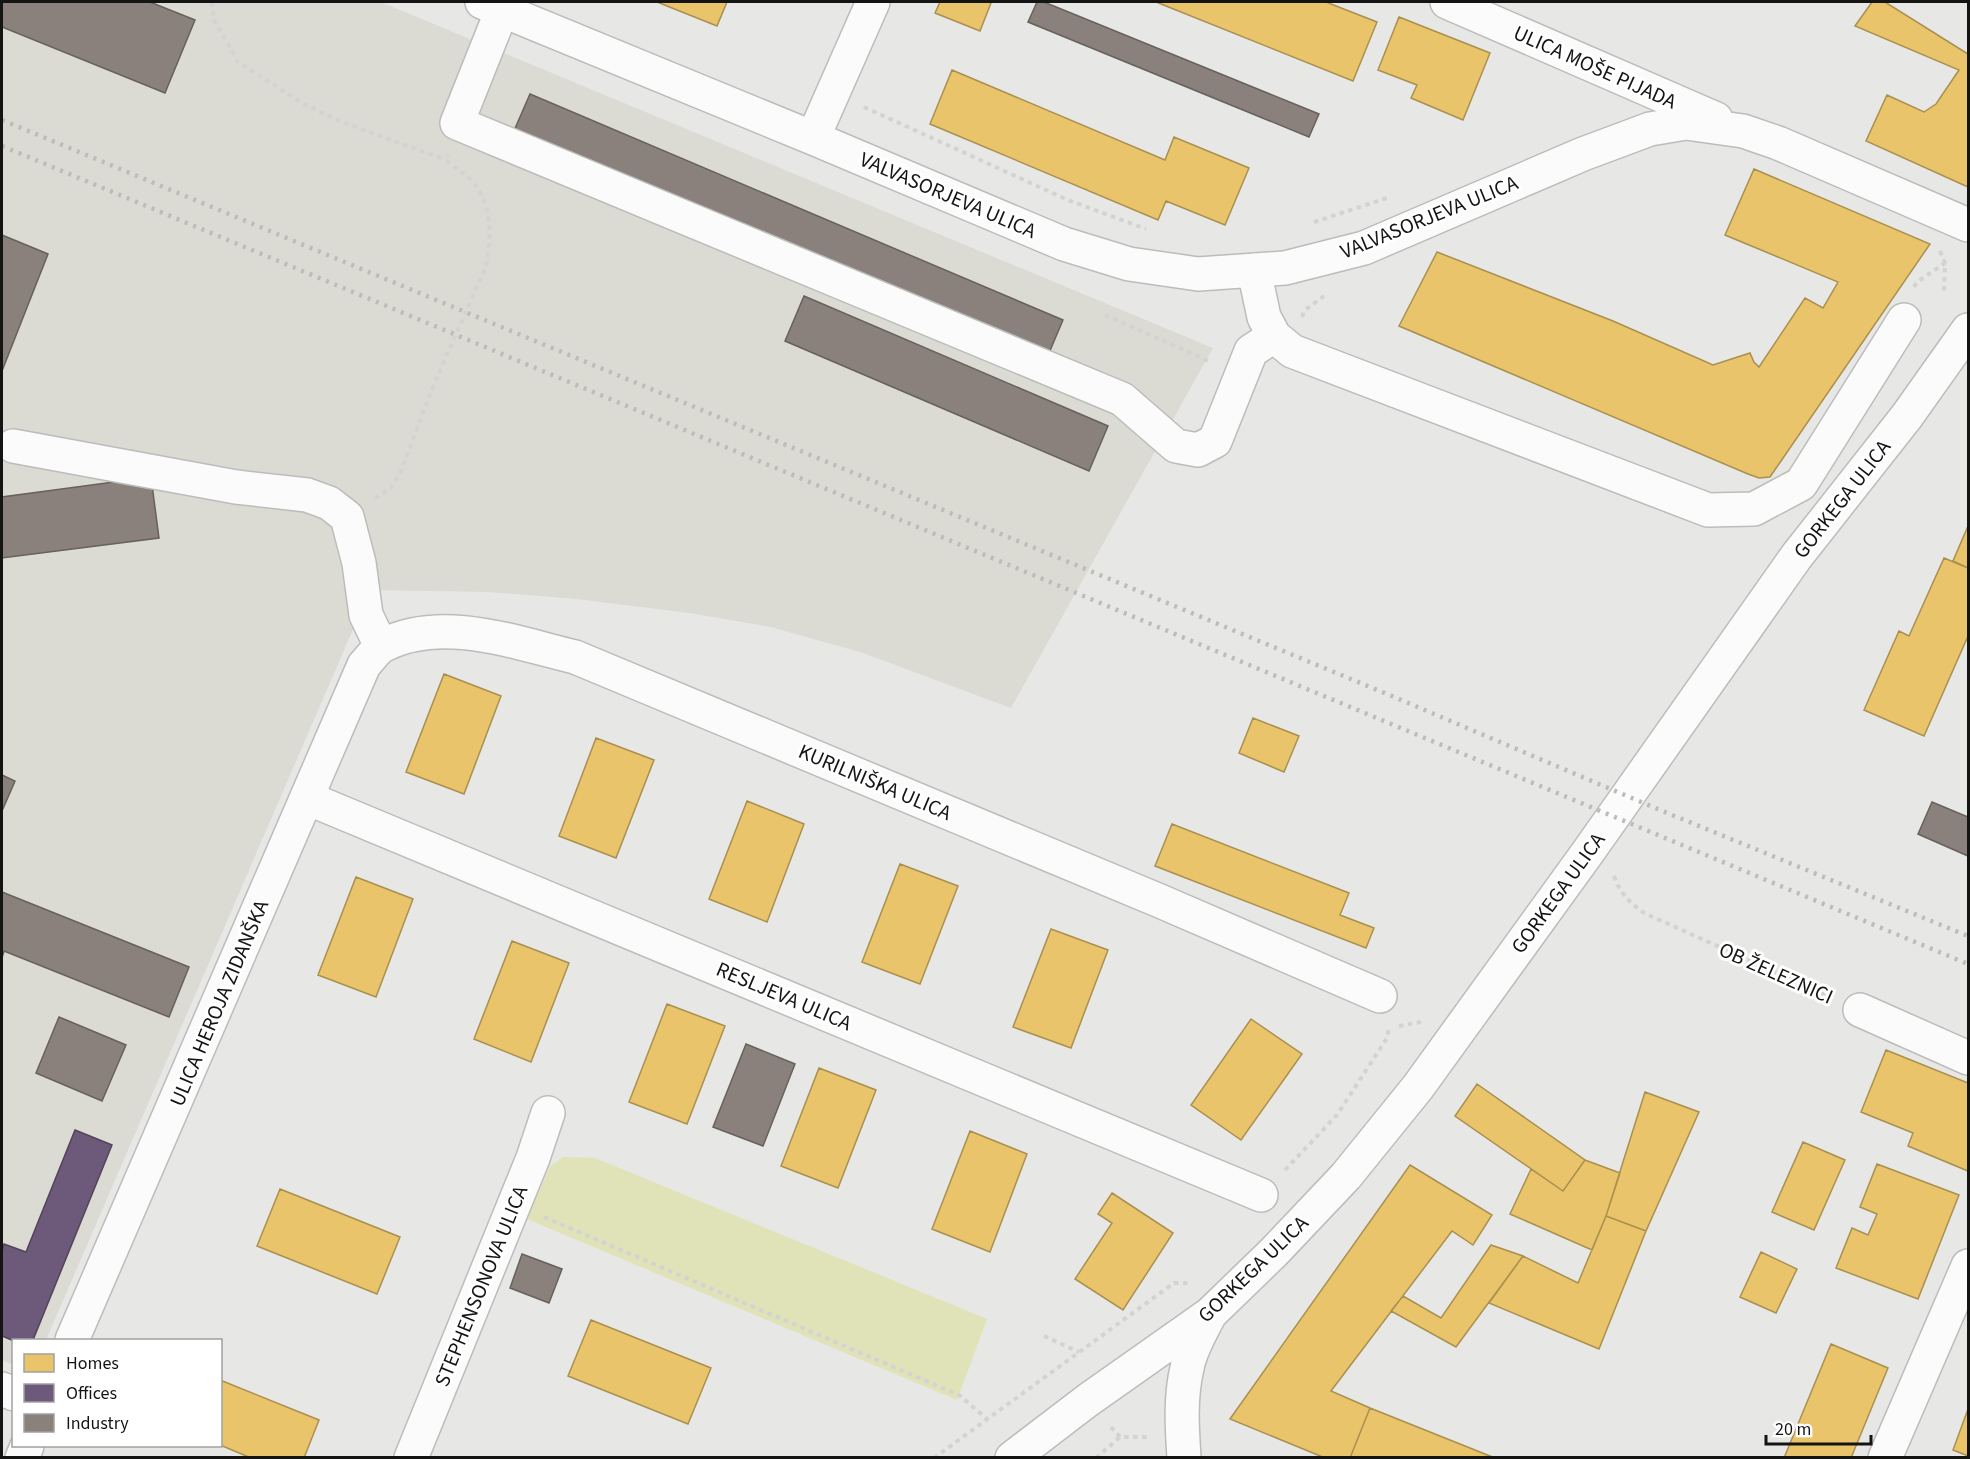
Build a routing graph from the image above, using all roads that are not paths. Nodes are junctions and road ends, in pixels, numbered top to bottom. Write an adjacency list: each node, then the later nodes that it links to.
1 (873, 2): 5 (street)
2 (1447, 2): 4 (street, ULICA MOŠE PIJADA)
3 (492, 6): 5 (street, VALVASORJEVA ULICA); 9 (street)
4 (1743, 131): 6 (street, VALVASORJEVA ULICA); 7 (street, VALVASORJEVA ULICA)
5 (813, 138): 7 (street, VALVASORJEVA ULICA)
6 (1968, 225)
7 (1254, 270): 9 (street)
8 (1904, 320): 9 (street)
9 (1287, 328)
10 (1968, 330): 20 (street, GORKEGA ULICA)
11 (13, 446): 12 (street)
12 (373, 656): 13 (street, ULICA HEROJA ZIDANŠKA); 14 (street, KURILNIŠKA ULICA)
13 (307, 798): 18 (street, RESLJEVA ULICA); 21 (street, ULICA HEROJA ZIDANŠKA)
14 (1380, 996)
15 (1860, 1010): 16 (street, OB ŽELEZNICI)
16 (1968, 1058)
17 (548, 1113): 23 (street, STEPHENSONOVA ULICA)
18 (1261, 1195)
19 (1968, 1266): 25 (street)
20 (1210, 1314): 22 (street); 24 (street, GORKEGA ULICA)
21 (73, 1339)
22 (1189, 1455)
23 (411, 1458)
24 (1012, 1458)
25 (1885, 1458)

